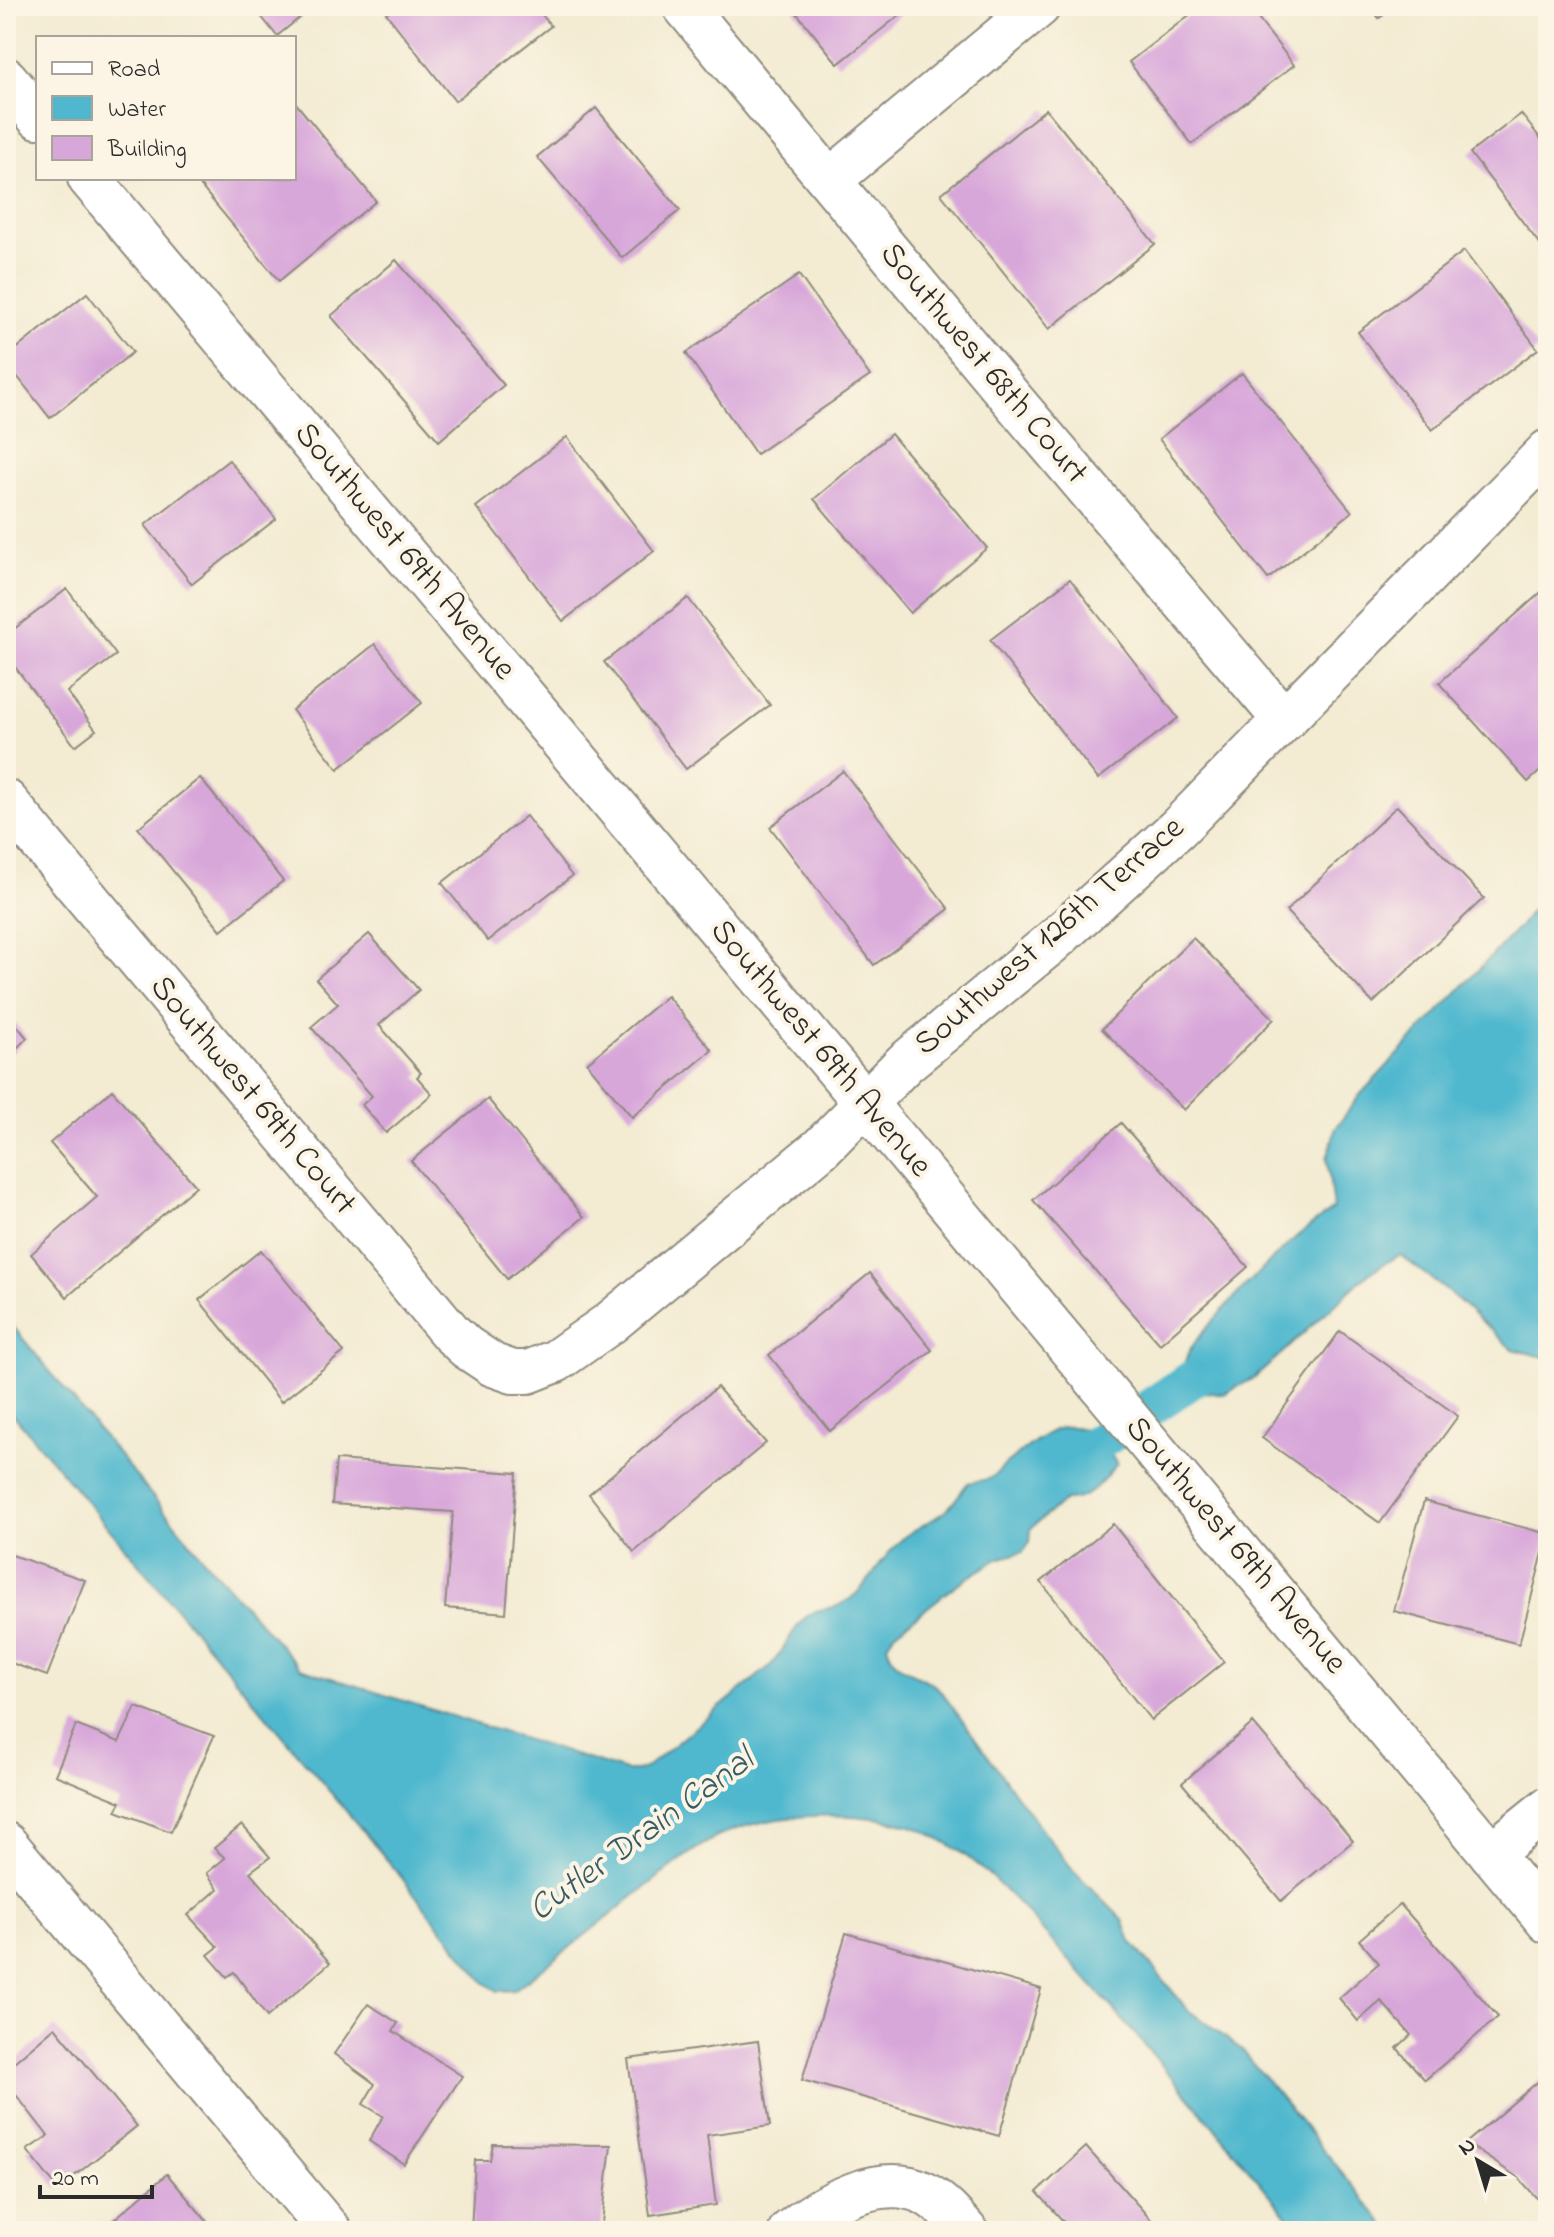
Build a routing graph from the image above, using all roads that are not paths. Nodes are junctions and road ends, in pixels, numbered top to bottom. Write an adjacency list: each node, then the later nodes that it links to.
1 (684, 6): 6 (street, Southwest 68th Court)
2 (1039, 6): 6 (street)
3 (6, 79): 4 (street)
4 (36, 115)
5 (91, 180): 10 (street, Southwest 69th Avenue)
6 (830, 180): 8 (street, Southwest 68th Court)
7 (1548, 451): 8 (street, Southwest 126th Terrace)
8 (1284, 720): 10 (street, Southwest 126th Terrace)
9 (6, 801): 11 (street, Southwest 69th Court)
10 (866, 1104): 11 (street, Southwest 126th Terrace); 14 (street, Southwest 69th Avenue)
11 (513, 1372)
12 (1548, 1808): 14 (street)
13 (6, 1844): 16 (street)
14 (1491, 1854): 15 (street, Southwest 69th Avenue)
15 (1548, 1922)
16 (330, 2231)
17 (790, 2231): 18 (street)
18 (966, 2231)

